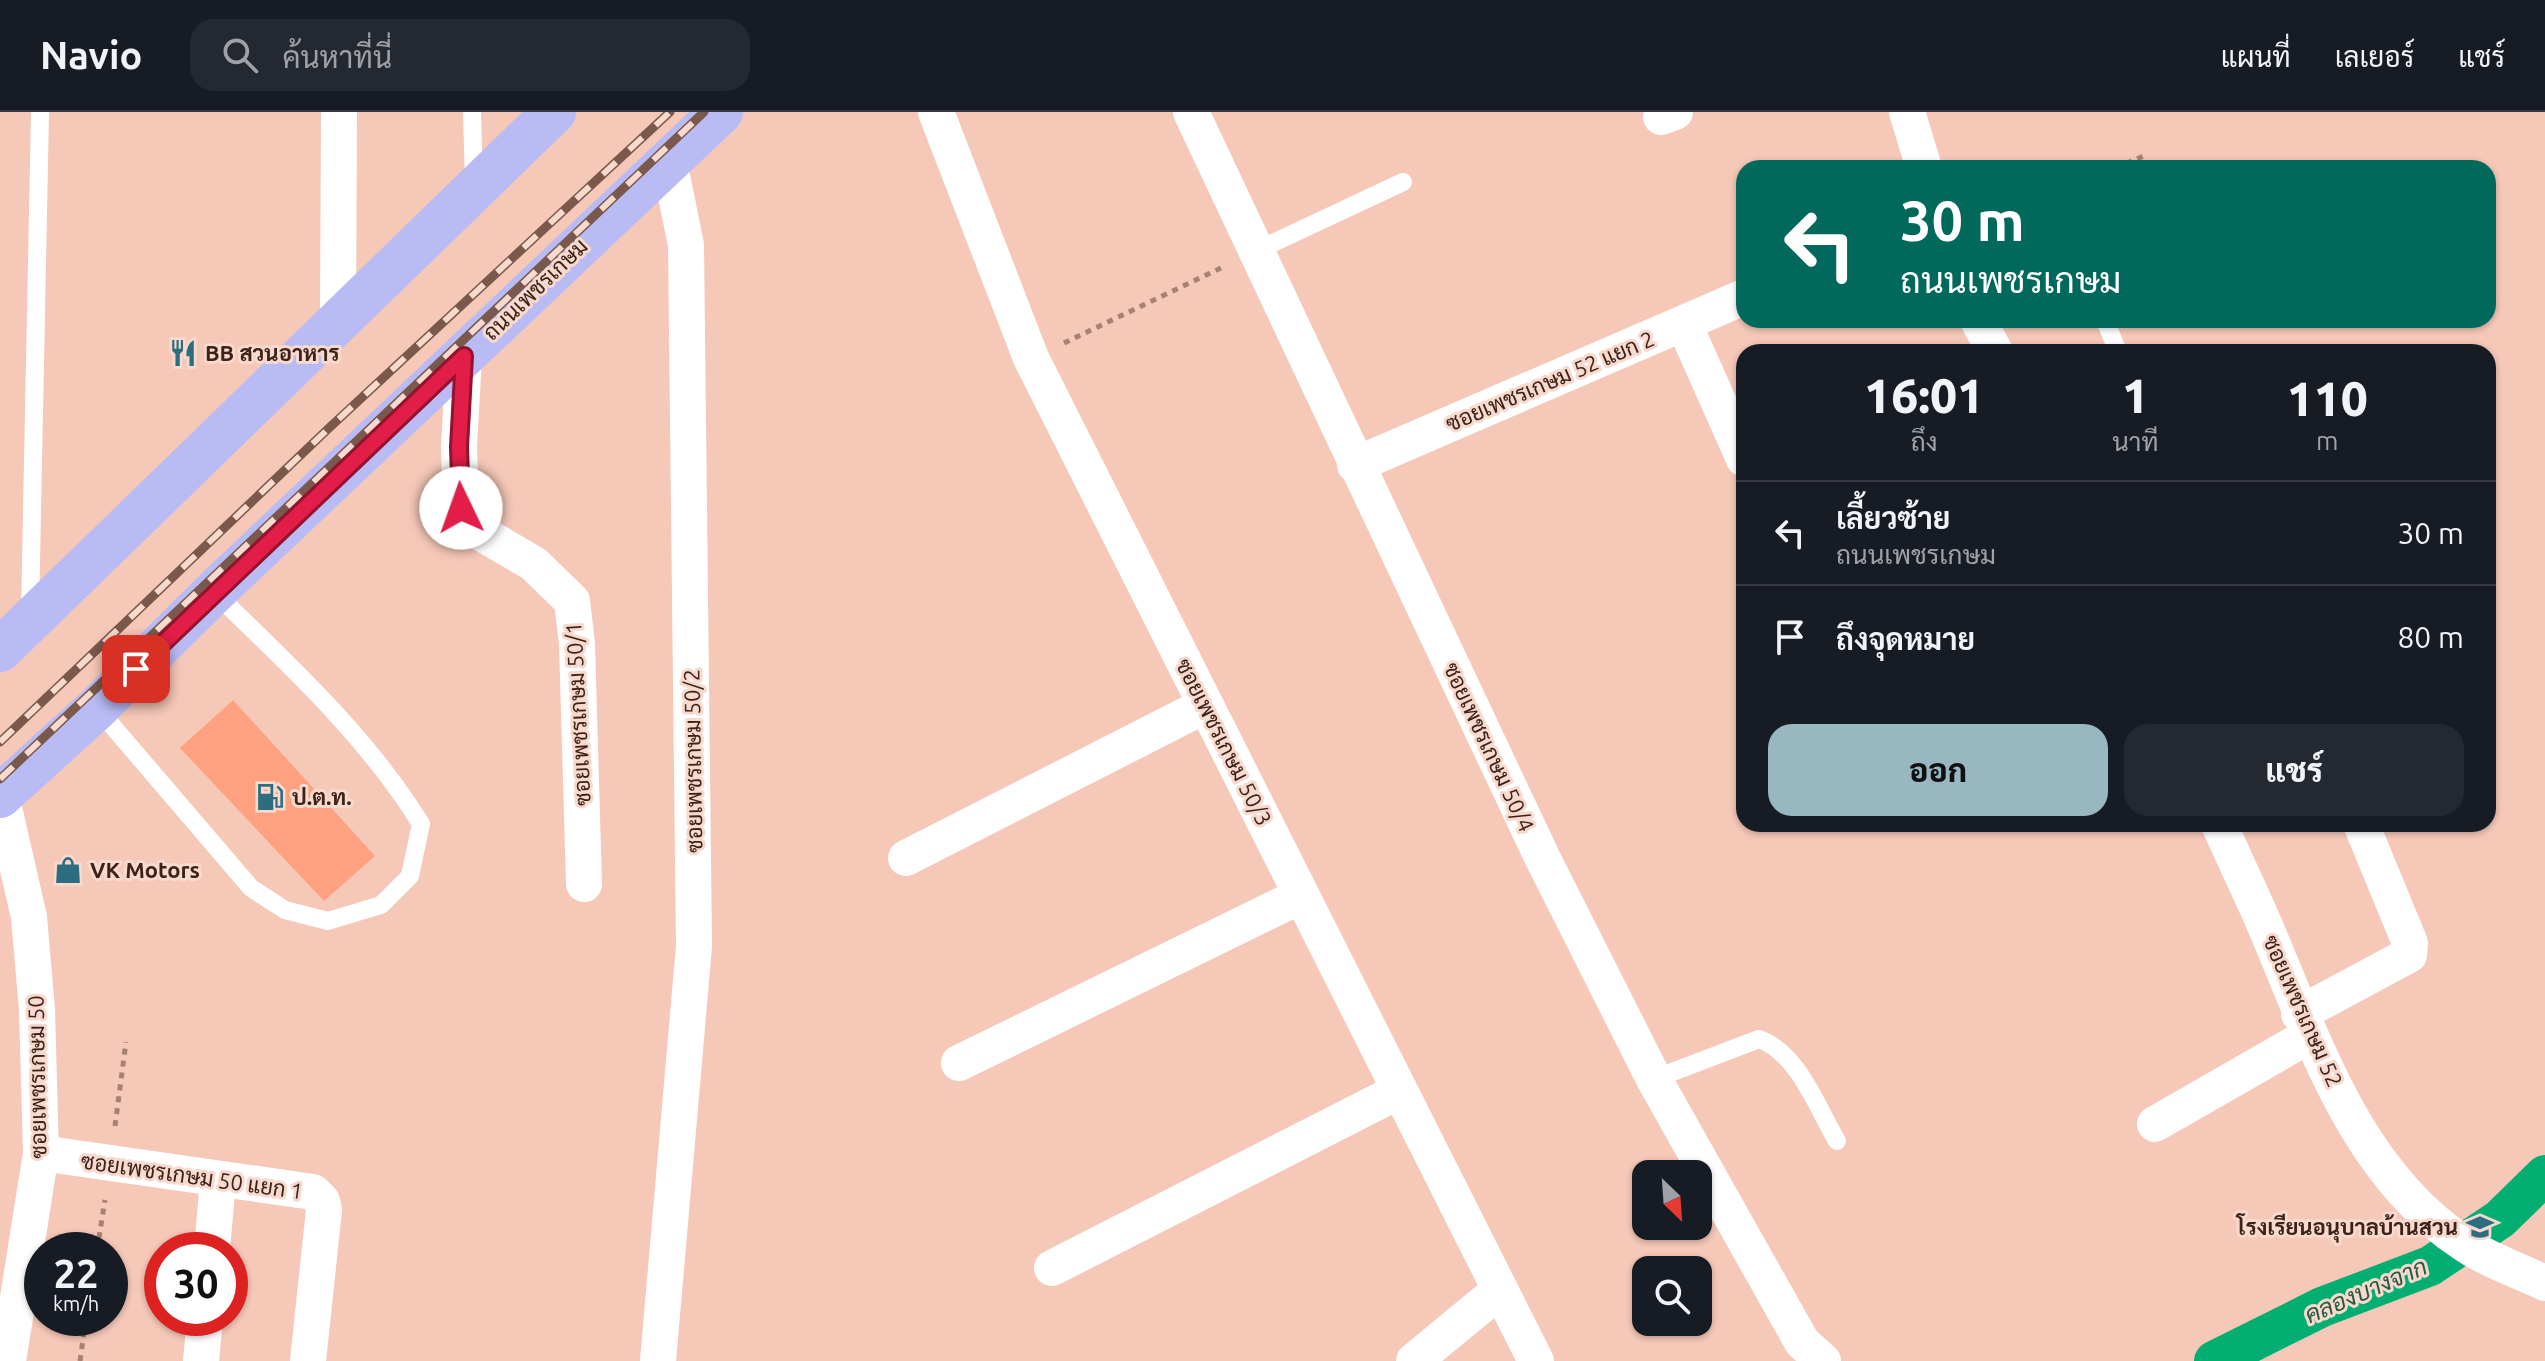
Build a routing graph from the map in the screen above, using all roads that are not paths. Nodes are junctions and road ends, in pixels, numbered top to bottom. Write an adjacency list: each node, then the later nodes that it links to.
1 (40, 112): 21 (lane)
2 (339, 112): 15 (street)
3 (472, 112): 12 (lane)
4 (554, 112): 12 (main road)
5 (721, 112): 10 (main road, ถนนเพชรเกษม)
6 (936, 112): 22 (street, ซอยเพชรเกษม 50/3)
7 (1191, 112): 13 (street, ซอยเพชรเกษม 50/4)
8 (1907, 112): 9 (street)
9 (1922, 160)
10 (669, 161): 17 (main road, ถนนเพชรเกษม); 46 (street, ซอยเพชรเกษม 50/2)
11 (1403, 182): 13 (lane)
12 (474, 189): 15 (main road)
13 (1258, 250): 19 (street, ซอยเพชรเกษม 50/4)
14 (1736, 301): 16 (street, ซอยเพชรเกษม 52 แยก 2)
15 (338, 322): 21 (main road)
16 (1684, 324): 18 (street); 19 (street, ซอยเพชรเกษม 52 แยก 2)
17 (464, 356): 20 (main road, ถนนเพชรเกษม); 28 (street, ซอยเพชรเกษม 50/1)
18 (1736, 441)
19 (1355, 465): 32 (street, ซอยเพชรเกษม 50/4)
20 (214, 592): 23 (main road, ถนนเพชรเกษม); 23 (lane)
21 (15, 636)
22 (1204, 706): 27 (street); 29 (street, ซอยเพชรเกษม 50/3)
23 (97, 708): 24 (main road, ถนนเพชรเกษม)
24 (1, 795): 36 (street, ซอยเพชรเกษม 50)
25 (2223, 832): 30 (street, ซอยเพชรเกษม 52)
26 (2364, 832): 30 (street)
27 (906, 858)
28 (584, 884)
29 (1300, 896): 31 (street); 33 (street, ซอยเพชรเกษม 50/3)
30 (2305, 1024): 34 (street); 40 (street, ซอยเพชรเกษม 52)
31 (959, 1063)
32 (1654, 1079): 35 (lane); 49 (street, ซอยเพชรเกษม 50/4)
33 (1399, 1091): 39 (street); 41 (street, ซอยเพชรเกษม 50/3)
34 (2155, 1124)
35 (1837, 1141)
36 (41, 1153): 37 (street, ซอยเพชรเกษม 50 แยก 1); 43 (street, ซอยเพชรเกษม 50)
37 (218, 1180): 38 (street); 45 (street, ซอยเพชรเกษม 50 แยก 1)
38 (214, 1232)
39 (1052, 1268)
40 (2545, 1283)
41 (1500, 1290): 47 (street); 48 (street, ซอยเพชรเกษม 50/3)
42 (203, 1336): 44 (street)
43 (8, 1361)
44 (201, 1361)
45 (308, 1361)
46 (658, 1361)
47 (1414, 1361)
48 (1536, 1361)
49 (1823, 1361)

